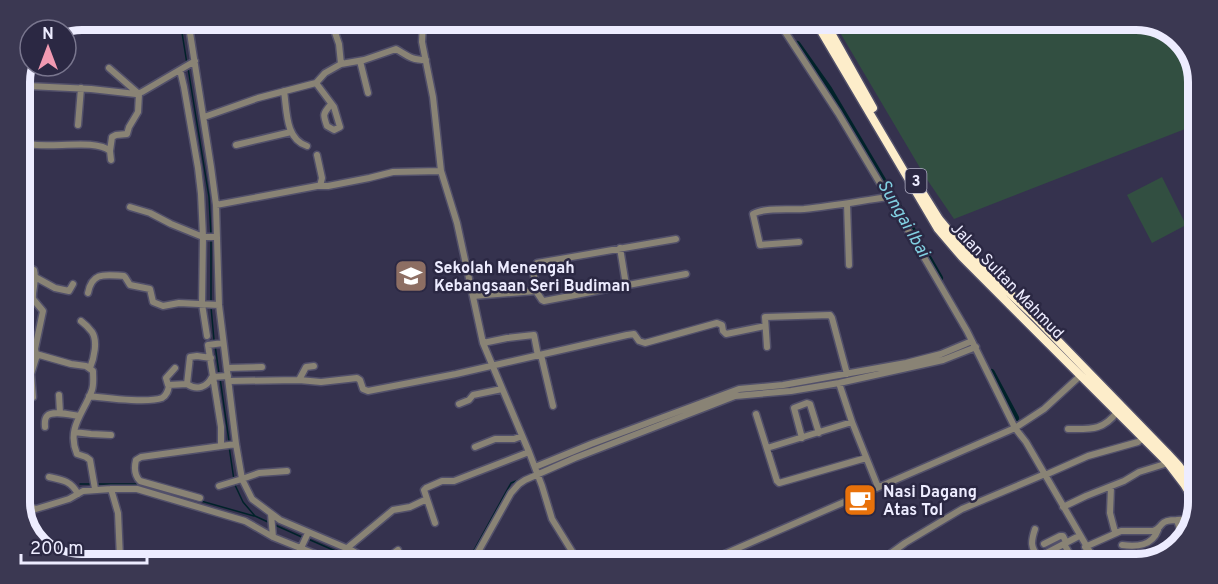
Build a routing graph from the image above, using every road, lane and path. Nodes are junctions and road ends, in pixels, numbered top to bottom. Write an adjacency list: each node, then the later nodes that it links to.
1 (189, 30): 9 (street)
2 (334, 30): 10 (street)
3 (422, 30): 7 (street)
4 (784, 30): 35 (street)
5 (821, 30): 57 (highway, Jalan Sultan Mahmud / 3)
6 (829, 30): 57 (highway, Jalan Sultan Mahmud / 3)
7 (426, 60): 8 (street); 33 (street)
8 (360, 61): 10 (street); 17 (street)
9 (193, 62): 12 (street); 20 (street)
10 (341, 64): 13 (street)
11 (109, 68): 18 (street)
12 (182, 69): 18 (street); 23 (street)
13 (316, 83): 16 (street); 19 (street)
14 (30, 86): 15 (street)
15 (81, 88): 18 (street); 21 (street)
16 (284, 91): 20 (street); 24 (street)
17 (368, 93)
18 (139, 94): 28 (street)
19 (331, 104)
20 (204, 117): 22 (street)
21 (78, 125)
22 (204, 130): 23 (street); 31 (street)
23 (193, 132): 32 (street)
24 (291, 132): 26 (street); 27 (street)
25 (30, 144): 28 (street)
26 (236, 145)
27 (307, 146)
28 (110, 151): 30 (street)
29 (316, 155): 34 (street)
30 (111, 160)
31 (210, 167): 32 (street); 37 (street)
32 (199, 168): 39 (street)
33 (441, 171): 34 (street); 52 (street)
34 (320, 186): 37 (street)
35 (888, 197): 36 (street); 63 (street)
36 (847, 204): 42 (street); 44 (street)
37 (216, 205): 40 (street)
38 (130, 207): 39 (street)
39 (204, 237): 40 (street); 55 (street)
40 (216, 237): 56 (street)
41 (676, 239): 43 (street)
42 (799, 242)
43 (620, 248): 49 (street); 50 (street)
44 (849, 265)
45 (30, 268): 47 (street)
46 (686, 274): 49 (street)
47 (35, 277): 48 (street); 53 (street)
48 (73, 284)
49 (626, 285): 50 (street)
50 (536, 291): 52 (street)
51 (88, 293): 55 (street)
52 (473, 296): 62 (street)
53 (33, 299): 54 (street); 65 (street)
54 (30, 300)
55 (204, 304): 56 (street); 60 (street)
56 (217, 305): 61 (street)
57 (1031, 319): 75 (highway, Jalan Sultan Mahmud / 3); 114 (highway, Jalan Sultan Mahmud / 3)
58 (81, 321): 71 (street)
59 (765, 326): 64 (street); 66 (street); 74 (street)
60 (207, 336)
61 (222, 343): 67 (street); 73 (street)
62 (483, 343): 66 (street); 69 (street)
63 (974, 345): 74 (street); 79 (street); 94 (street)
64 (767, 347)
65 (37, 355): 71 (street); 85 (street)
66 (539, 355): 69 (street); 87 (street)
67 (211, 358): 76 (street); 80 (street)
68 (314, 366): 78 (street)
69 (492, 366): 78 (street); 82 (street)
70 (262, 367): 73 (street)
71 (90, 368): 84 (street)
72 (175, 368): 81 (street)
73 (227, 368): 77 (street)
74 (847, 374): 109 (street)
75 (1080, 376): 88 (highway, Jalan Sultan Mahmud / 3); 94 (street)
76 (214, 377): 77 (street); 80 (street); 103 (street)
77 (227, 378): 78 (street); 102 (street)
78 (299, 380)
79 (839, 382): 92 (street); 112 (street)
80 (188, 384): 81 (street)
81 (169, 386): 84 (street)
82 (502, 389): 86 (street); 99 (street)
83 (59, 395): 89 (street)
84 (89, 396): 91 (street)
85 (33, 397)
86 (459, 404)
87 (553, 406)
88 (1117, 412): 95 (street); 101 (highway, Jalan Sultan Mahmud / 3)
89 (60, 413): 91 (street); 93 (street)
90 (756, 414): 105 (street)
91 (79, 416): 96 (street)
92 (852, 423): 97 (street); 107 (street)
93 (45, 427)
94 (1014, 428): 111 (street); 118 (street)
95 (1068, 429)
96 (74, 432): 98 (street); 116 (street)
97 (819, 433): 100 (street); 100 (street)
98 (111, 435)
99 (522, 436): 104 (street); 106 (street)
100 (802, 438): 105 (street)
101 (1143, 438): 108 (highway, Jalan Sultan Mahmud / 3); 111 (street)
102 (235, 444): 103 (street); 115 (street)
103 (223, 445): 121 (street)
104 (475, 447)
105 (767, 448): 107 (street)
106 (529, 452): 109 (street); 126 (street)
107 (866, 458): 118 (street)
108 (1168, 463): 119 (street); 122 (highway, Jalan Sultan Mahmud / 3)
109 (535, 467): 112 (street)
110 (287, 471): 115 (street)
111 (1045, 474): 128 (street); 156 (street)
112 (538, 475): 153 (street); 154 (street)
113 (50, 477): 123 (street)
114 (1188, 479)
115 (240, 480): 117 (street); 129 (street)
116 (94, 486): 120 (street); 123 (street)
117 (219, 486)
118 (878, 487): 155 (street)
119 (1111, 487): 128 (street); 136 (street)
120 (111, 489): 121 (street); 148 (street)
121 (158, 490): 124 (street)
122 (1188, 492)
123 (78, 494): 127 (street)
124 (186, 498): 125 (street); 138 (street)
125 (200, 498)
126 (427, 499): 132 (street); 145 (street)
127 (30, 507)
128 (1063, 507): 139 (street)
129 (271, 515): 137 (street); 138 (street)
130 (1185, 519): 131 (street)
131 (1177, 520): 134 (street); 135 (street)
132 (435, 523)
133 (1035, 529): 157 (street)
134 (1180, 529)
135 (1158, 530): 136 (street); 142 (street)
136 (1116, 532): 144 (street)
137 (308, 534): 143 (street); 145 (street)
138 (273, 535): 143 (street)
139 (1079, 536): 140 (street); 144 (street)
140 (1065, 543): 141 (street); 158 (street); 159 (street)
141 (1044, 544)
142 (1122, 544)
143 (301, 546): 147 (street); 149 (street)
144 (1085, 546): 160 (street)
145 (346, 549): 151 (street)
146 (398, 550): 152 (street)
147 (312, 553): 150 (street)
148 (120, 554)
149 (297, 554)
150 (309, 554)
151 (356, 554)
152 (393, 554)
153 (477, 554)
154 (574, 554)
155 (724, 554)
156 (890, 554)
157 (1036, 554)
158 (1047, 554)
159 (1070, 554)
160 (1090, 554)

